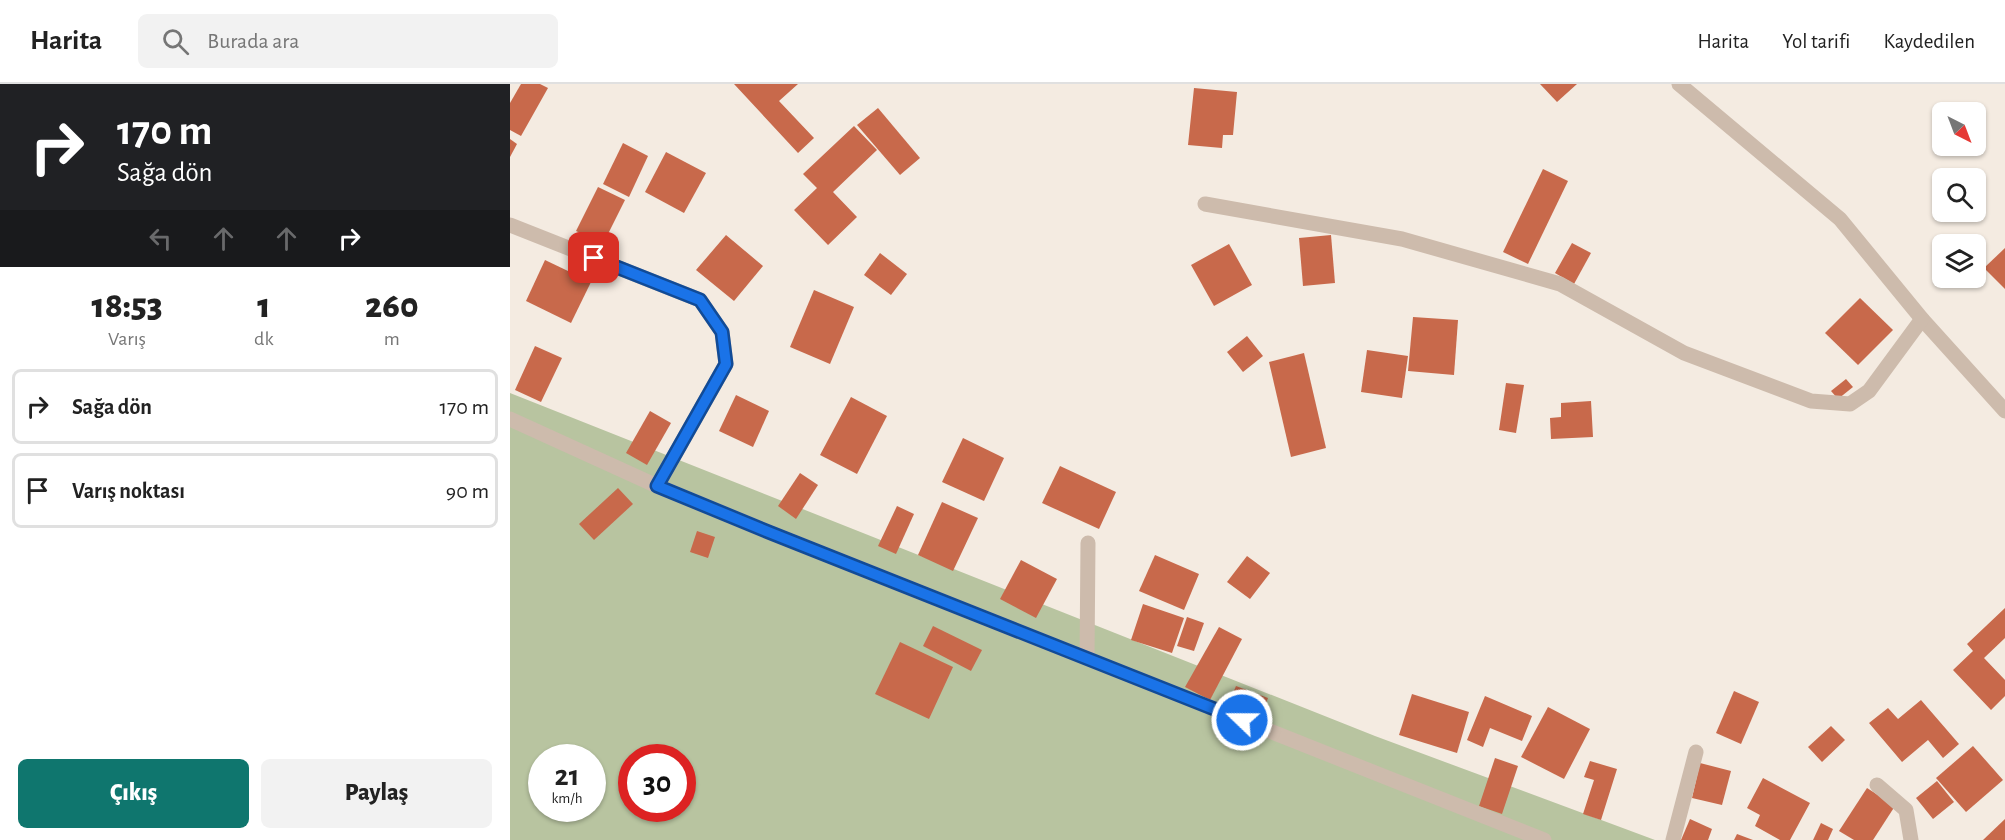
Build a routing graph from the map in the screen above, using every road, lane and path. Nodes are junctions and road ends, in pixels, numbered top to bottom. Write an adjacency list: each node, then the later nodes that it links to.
1 (1679, 84): 4 (street)
2 (1205, 204): 4 (street)
3 (510, 225): 7 (street)
4 (1922, 319): 5 (street)
5 (2005, 411)
6 (510, 419): 7 (street)
7 (657, 486): 9 (street)
8 (1088, 543): 9 (street)
9 (1087, 658): 12 (street)
10 (1696, 752): 13 (street)
11 (1877, 785): 14 (street)
12 (1536, 838)
13 (1673, 840)
14 (1911, 840)

